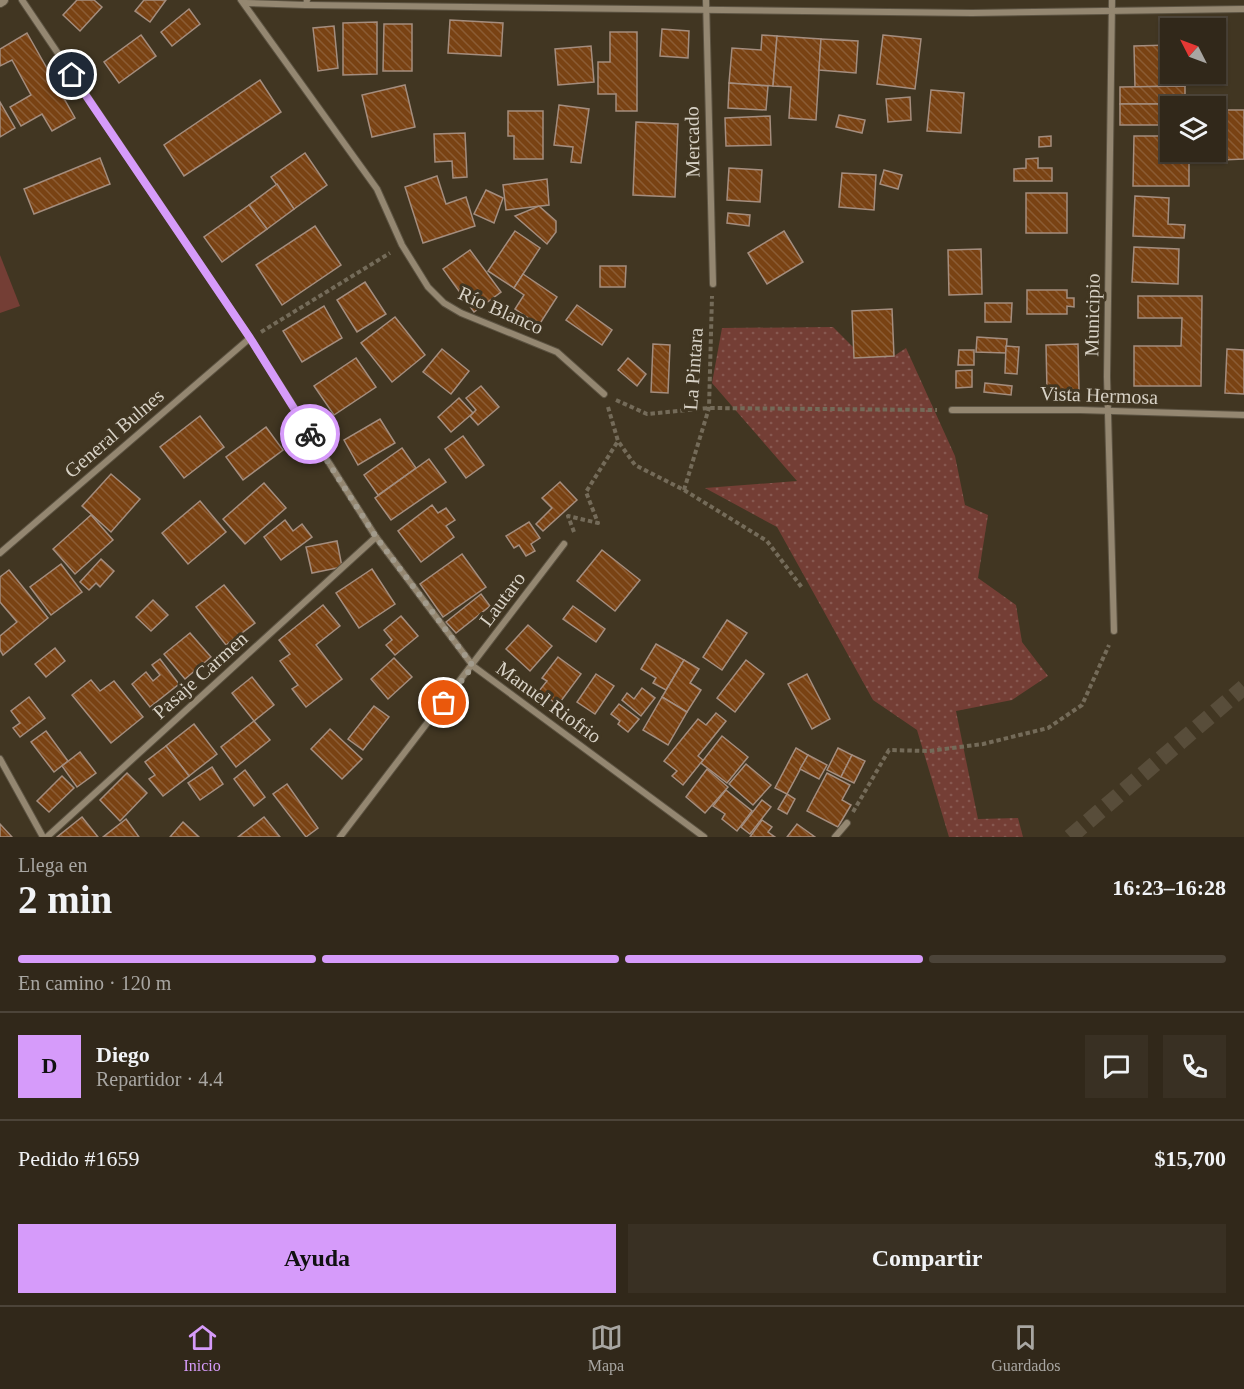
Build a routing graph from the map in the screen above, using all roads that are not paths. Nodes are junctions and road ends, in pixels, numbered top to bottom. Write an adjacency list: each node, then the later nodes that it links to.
1 (22, 0): 10 (street, Manuel Riofrio)
2 (706, 0): 6 (street, Mercado)
3 (1112, 0): 8 (street, Municipio)
4 (243, 2): 5 (street); 11 (street, Río Blanco)
5 (307, 2): 6 (street)
6 (706, 9): 8 (street); 9 (street, Mercado)
7 (1244, 9): 8 (street)
8 (1112, 10): 13 (street, Municipio)
9 (712, 284)
10 (250, 338): 15 (street, Manuel Riofrio); 17 (street, General Bulnes)
11 (604, 394)
12 (952, 410): 13 (street, Vista Hermosa)
13 (1109, 413): 14 (street, Vista Hermosa); 18 (street, Municipio)
14 (1244, 415)
15 (376, 537): 19 (street, Manuel Riofrio); 23 (street, Pasaje Carmen)
16 (564, 544): 19 (street, Lautaro)
17 (0, 553)
18 (1114, 631)
19 (473, 666): 22 (street, Lautaro); 25 (street, Manuel Riofrio)
20 (0, 759): 23 (street)
21 (847, 823): 26 (street)
22 (342, 834): 24 (street)
23 (45, 837)
24 (351, 837)
25 (704, 837)
26 (835, 837)

